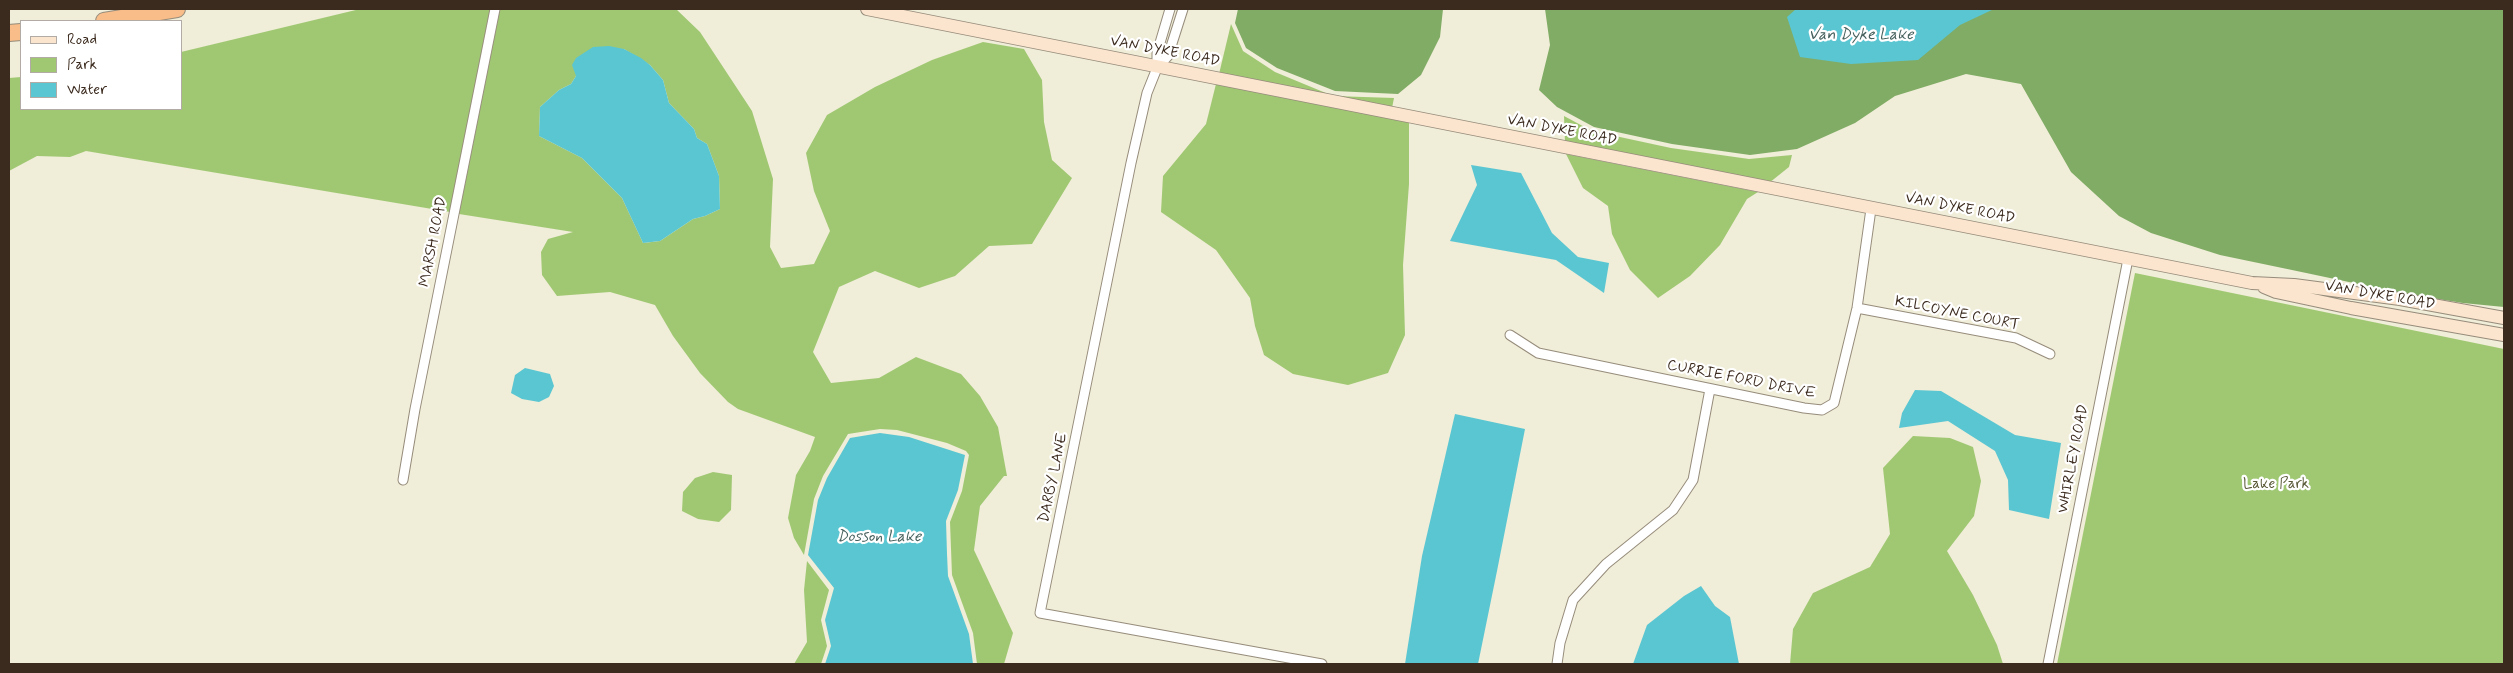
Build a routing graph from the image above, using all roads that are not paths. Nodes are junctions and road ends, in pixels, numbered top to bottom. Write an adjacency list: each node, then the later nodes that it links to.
1 (177, 9): 6 (highway)
2 (495, 9): 17 (street, MARSH ROAD)
3 (866, 9): 7 (main road, VAN DYKE ROAD)
4 (1170, 9): 7 (street)
5 (1183, 9): 7 (street)
6 (110, 20)
7 (1157, 68): 8 (main road, VAN DYKE ROAD); 18 (street, DARBY LANE)
8 (1871, 209): 9 (main road, VAN DYKE ROAD); 11 (street, CURRIE FORD DRIVE)
9 (2128, 259): 10 (main road, VAN DYKE ROAD); 20 (street, WHIRLEY ROAD)
10 (2252, 283): 12 (main road, VAN DYKE ROAD); 14 (main road, VAN DYKE ROAD)
11 (1857, 308): 15 (street, KILCOYNE COURT); 16 (street, CURRIE FORD DRIVE)
12 (2504, 318)
13 (1510, 335): 16 (street, CURRIE FORD DRIVE)
14 (2504, 335)
15 (2050, 354)
16 (1710, 389): 19 (street)
17 (403, 480)
18 (1322, 664)
19 (1557, 664)
20 (2048, 664)

